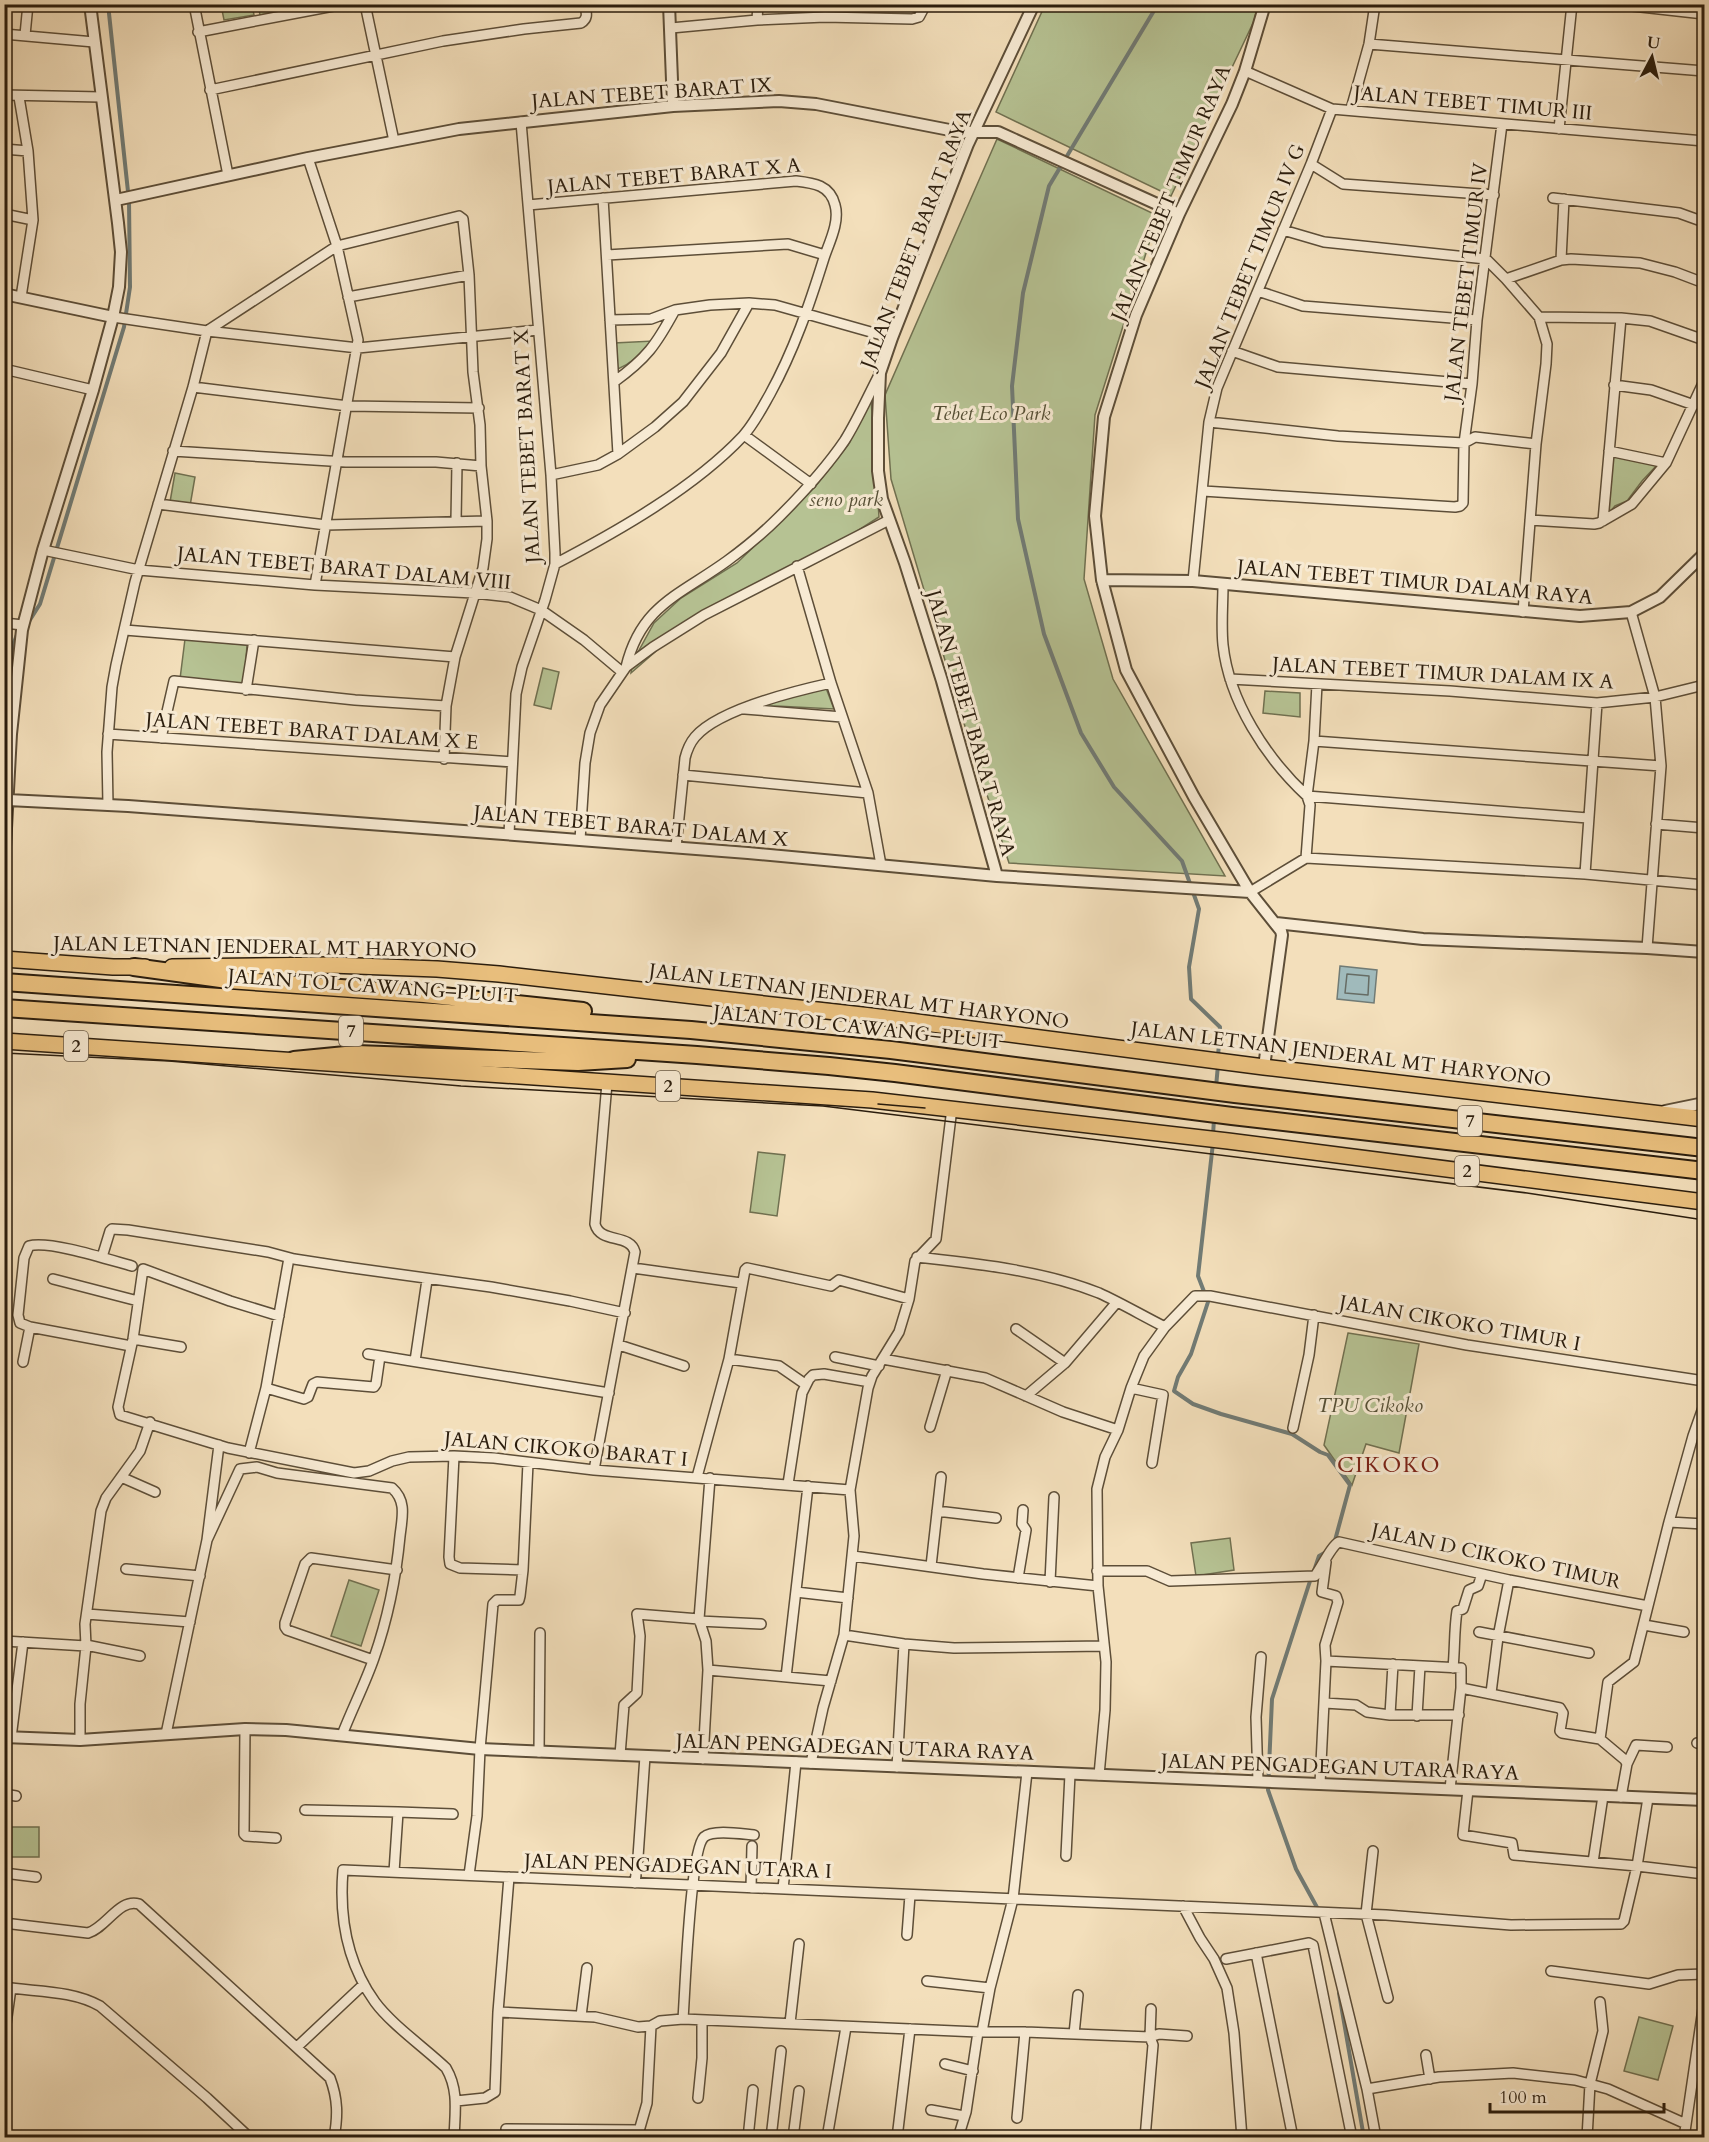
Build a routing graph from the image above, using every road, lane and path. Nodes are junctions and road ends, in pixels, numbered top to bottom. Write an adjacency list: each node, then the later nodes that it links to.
1 (27, 4): 21 (street)
2 (90, 4): 22 (street)
3 (344, 4): 19 (street)
4 (365, 4): 24 (street)
5 (585, 4): 24 (street)
6 (669, 4): 18 (street)
7 (758, 4): 17 (street)
8 (926, 4): 17 (street)
9 (1034, 4): 38 (street, JALAN TEBET BARAT RAYA)
10 (1265, 4): 26 (street, JALAN TEBET TIMUR RAYA)
11 (1376, 4): 23 (street)
12 (1572, 4): 25 (street)
13 (1614, 4): 15 (street)
14 (196, 5): 19 (street)
15 (1633, 6): 16 (street)
16 (1704, 14)
17 (757, 20): 18 (street)
18 (671, 28): 32 (street)
19 (198, 32): 28 (street)
20 (4, 34): 21 (street)
21 (25, 35): 22 (street)
22 (94, 42): 31 (street)
23 (1369, 44): 25 (street); 34 (street)
24 (375, 55): 28 (street); 39 (street)
25 (1567, 61): 27 (street); 37 (street)
26 (1245, 71): 33 (street, JALAN TEBET TIMUR III); 52 (street, JALAN TEBET TIMUR RAYA)
27 (1704, 71)
28 (210, 90): 45 (street)
29 (4, 95): 30 (street)
30 (19, 97): 31 (street); 42 (street)
31 (101, 97): 50 (street)
32 (673, 106): 35 (street, JALAN TEBET BARAT IX); 38 (street, JALAN TEBET BARAT IX)
33 (1332, 109): 34 (street, JALAN TEBET TIMUR III); 44 (street, JALAN TEBET TIMUR IV G)
34 (1352, 109): 36 (street, JALAN TEBET TIMUR III)
35 (521, 122): 39 (street, JALAN TEBET BARAT IX); 51 (street, JALAN TEBET BARAT X)
36 (1502, 124): 37 (street, JALAN TEBET TIMUR III); 46 (street, JALAN TEBET TIMUR IV)
37 (1559, 129): 40 (street, JALAN TEBET TIMUR III)
38 (973, 133): 52 (street, JALAN TEBET BARAT IX); 80 (street, JALAN TEBET BARAT RAYA)
39 (394, 141): 43 (street, JALAN TEBET BARAT IX)
40 (1704, 141)
41 (4, 149): 42 (street)
42 (28, 151): 54 (street)
43 (308, 158): 45 (street, JALAN TEBET BARAT IX); 57 (street)
44 (1311, 164): 46 (street); 56 (street, JALAN TEBET TIMUR IV G)
45 (228, 175): 50 (street, JALAN TEBET BARAT IX)
46 (1494, 195): 60 (street, JALAN TEBET TIMUR IV)
47 (603, 198): 51 (street, JALAN TEBET BARAT X A); 58 (street); 59 (street, JALAN TEBET BARAT X A)
48 (1553, 198): 49 (street)
49 (1564, 199): 55 (street); 61 (street)
50 (116, 200): 72 (street)
51 (528, 205): 77 (street, JALAN TEBET BARAT X)
52 (1179, 213): 121 (street, JALAN TEBET TIMUR RAYA)
53 (4, 214): 54 (street)
54 (33, 220): 67 (street)
55 (1704, 222)
56 (1283, 230): 60 (street); 65 (street, JALAN TEBET TIMUR IV G)
57 (337, 246): 62 (street); 68 (street); 78 (street)
58 (607, 255): 59 (street); 76 (street)
59 (825, 255): 71 (street, JALAN TEBET BARAT X A)
60 (1486, 259): 63 (street); 75 (street, JALAN TEBET TIMUR IV)
61 (1561, 260): 63 (street); 64 (street)
62 (469, 275): 68 (street); 79 (street)
63 (1506, 279): 73 (street)
64 (1704, 283)
65 (1258, 291): 75 (street); 83 (street, JALAN TEBET TIMUR IV G)
66 (4, 294): 67 (street)
67 (21, 297): 72 (street)
68 (348, 297): 82 (street)
69 (749, 303): 70 (street); 71 (street); 101 (street)
70 (675, 310): 76 (street); 87 (street)
71 (807, 314): 80 (street); 96 (street, JALAN TEBET BARAT X A)
72 (112, 317): 78 (street); 91 (street)
73 (1539, 317): 74 (street); 98 (street)
74 (1621, 318): 81 (street); 89 (street)
75 (1477, 320): 88 (street, JALAN TEBET TIMUR IV)
76 (610, 321): 87 (street)
77 (538, 330): 79 (street); 106 (street, JALAN TEBET BARAT X)
78 (207, 331): 82 (street); 90 (street)
79 (471, 338): 82 (street); 94 (street)
80 (892, 338): 85 (street, JALAN TEBET BARAT RAYA)
81 (1704, 340)
82 (358, 348): 93 (street)
83 (1232, 351): 88 (street); 95 (street, JALAN TEBET TIMUR IV G)
84 (4, 369): 91 (street)
85 (880, 373): 107 (street); 110 (street, JALAN TEBET BARAT RAYA)
86 (1704, 381): 92 (street)
87 (614, 382): 101 (street)
88 (1472, 384): 97 (street, JALAN TEBET TIMUR IV)
89 (1614, 385): 92 (street); 100 (street)
90 (193, 387): 93 (street); 99 (street)
91 (93, 390): 116 (street)
92 (1694, 405): 104 (street)
93 (348, 406): 94 (street); 102 (street)
94 (479, 408): 105 (street)
95 (1209, 422): 97 (street); 108 (street, JALAN TEBET TIMUR IV G)
96 (744, 435): 107 (street); 118 (street, JALAN TEBET BARAT X A)
97 (1464, 443): 98 (street); 108 (street, JALAN TEBET TIMUR IV)
98 (1536, 444): 111 (street)
99 (173, 451): 102 (street); 109 (street)
100 (1610, 451): 104 (street); 114 (street)
101 (618, 454): 106 (street)
102 (336, 461): 103 (street); 115 (street)
103 (457, 463): 105 (street); 112 (street)
104 (1666, 463): 114 (street)
105 (481, 466): 113 (street)
106 (551, 476): 118 (street, JALAN TEBET BARAT X)
107 (811, 484): 134 (street)
108 (1203, 491): 122 (street, JALAN TEBET TIMUR IV G)
109 (158, 504): 115 (street); 120 (street)
110 (889, 519): 119 (street); 167 (street, JALAN TEBET BARAT RAYA)
111 (1530, 519): 114 (street); 127 (street)
112 (456, 521): 113 (street); 115 (street)
113 (488, 521): 125 (street)
114 (1603, 521)
115 (326, 525): 124 (street)
116 (48, 552): 120 (street, JALAN TEBET BARAT DALAM VIII); 130 (street)
117 (1704, 554): 128 (street, JALAN TEBET TIMUR DALAM RAYA)
118 (555, 564): 126 (street, JALAN TEBET BARAT X)
119 (797, 566): 134 (street); 136 (street)
120 (139, 570): 124 (street, JALAN TEBET BARAT DALAM VIII); 131 (street)
121 (1102, 580): 122 (street, JALAN TEBET TIMUR DALAM RAYA); 170 (street, JALAN TEBET TIMUR RAYA)
122 (1193, 581): 123 (street, JALAN TEBET TIMUR DALAM RAYA)
123 (1223, 584): 127 (street, JALAN TEBET TIMUR DALAM RAYA); 135 (street)
124 (315, 585): 125 (street, JALAN TEBET BARAT DALAM VIII)
125 (474, 593): 126 (street, JALAN TEBET BARAT DALAM VIII); 133 (street)
126 (541, 610): 134 (street, JALAN TEBET BARAT DALAM VIII); 150 (street, JALAN TEBET BARAT X)
127 (1523, 612): 128 (street, JALAN TEBET TIMUR DALAM RAYA)
128 (1630, 612): 140 (street)
129 (4, 623): 130 (street)
130 (22, 627): 155 (street)
131 (125, 630): 132 (street); 145 (street)
132 (254, 640): 133 (street); 139 (street)
133 (455, 657): 142 (street)
134 (624, 670): 161 (street)
135 (1230, 679): 137 (street, JALAN TEBET TIMUR DALAM IX A); 154 (street)
136 (831, 682): 143 (street); 144 (street)
137 (1317, 684): 141 (street, JALAN TEBET TIMUR DALAM IX A); 147 (street)
138 (1704, 685): 140 (street, JALAN TEBET TIMUR DALAM IX A)
139 (246, 690): 142 (street); 146 (street)
140 (1655, 697): 141 (street, JALAN TEBET TIMUR DALAM IX A); 151 (street)
141 (1597, 703): 149 (street)
142 (446, 706): 148 (street)
143 (743, 709): 144 (street); 152 (street)
144 (842, 717): 153 (street)
145 (108, 734): 146 (street, JALAN TEBET BARAT DALAM X E); 156 (street)
146 (162, 738): 148 (street, JALAN TEBET BARAT DALAM X E)
147 (1314, 741): 149 (street); 154 (street)
148 (444, 759): 150 (street, JALAN TEBET BARAT DALAM X E)
149 (1593, 760): 151 (street); 157 (street)
150 (512, 762): 160 (street, JALAN TEBET BARAT X)
151 (1661, 766): 158 (street)
152 (682, 775): 153 (street); 162 (street)
153 (868, 793): 164 (street)
154 (1307, 796): 157 (street); 163 (street)
155 (6, 799): 156 (street, JALAN TEBET BARAT DALAM X); 165 (street)
156 (108, 805): 160 (street, JALAN TEBET BARAT DALAM X)
157 (1588, 818): 166 (street)
158 (1656, 824): 159 (street); 168 (street)
159 (1704, 828)
160 (509, 834): 161 (street, JALAN TEBET BARAT DALAM X)
161 (580, 840): 162 (street, JALAN TEBET BARAT DALAM X)
162 (676, 847): 164 (street, JALAN TEBET BARAT DALAM X)
163 (1306, 858): 166 (street); 170 (street)
164 (881, 865): 167 (street, JALAN TEBET BARAT DALAM X)
165 (4, 866)
166 (1585, 874): 168 (street)
167 (997, 876): 170 (street, JALAN TEBET BARAT DALAM X)
168 (1651, 880): 169 (street); 172 (street)
169 (1704, 885)
170 (1250, 892): 171 (street, JALAN TEBET TIMUR RAYA)
171 (1276, 923): 172 (street); 182 (street)
172 (1647, 948): 173 (street)
173 (1704, 952)
174 (4, 959): 175 (highway, JALAN LETNAN JENDERAL MT HARYONO)
175 (134, 967): 178 (highway); 182 (highway, JALAN LETNAN JENDERAL MT HARYONO)
176 (4, 982): 178 (highway, JALAN TOL CAWANG–PLUIT / 7)
177 (4, 1008): 180 (highway, 7)
178 (691, 1030): 188 (highway, JALAN TOL CAWANG–PLUIT / 7)
179 (4, 1041): 181 (highway, 2)
180 (697, 1055): 181 (highway); 189 (highway, 7)
181 (294, 1060): 183 (highway, 2)
182 (1264, 1067): 186 (highway, JALAN LETNAN JENDERAL MT HARYONO)
183 (607, 1083): 185 (highway, 2); 195 (street)
184 (1704, 1102): 186 (street)
185 (952, 1108): 190 (highway, 2); 192 (street)
186 (1653, 1114): 187 (highway, JALAN LETNAN JENDERAL MT HARYONO)
187 (1704, 1119)
188 (1704, 1148)
189 (1704, 1171)
190 (1703, 1205)
191 (102, 1257): 193 (street); 194 (street); 205 (street)
192 (917, 1257): 199 (street); 201 (street)
193 (289, 1258): 197 (street); 204 (street)
194 (132, 1266)
195 (633, 1268): 198 (street); 202 (street)
196 (53, 1279): 200 (street)
197 (427, 1280): 202 (street); 215 (street)
198 (741, 1283): 199 (street); 214 (street)
199 (909, 1299): 217 (street)
200 (138, 1300): 204 (street); 208 (street)
201 (1117, 1302): 206 (street); 218 (street)
202 (625, 1313): 209 (street)
203 (1314, 1315): 206 (street, JALAN CIKOKO TIMUR I); 221 (street, JALAN CIKOKO TIMUR I); 231 (street)
204 (279, 1316): 224 (street)
205 (30, 1327): 208 (street); 216 (street)
206 (1165, 1327): 225 (street)
207 (1016, 1329): 218 (street)
208 (132, 1342): 210 (street); 229 (street, JALAN CIKOKO BARAT I)
209 (619, 1345): 219 (street); 226 (street)
210 (181, 1347)
211 (368, 1354): 212 (street)
212 (380, 1356): 215 (street); 224 (street)
213 (835, 1357): 217 (street)
214 (729, 1359): 223 (street); 242 (street)
215 (415, 1361): 226 (street)
216 (23, 1362)
217 (881, 1363): 220 (street); 222 (street)
218 (1065, 1363): 227 (street)
219 (684, 1366)
220 (947, 1370): 227 (street); 230 (street)
221 (1704, 1381)
222 (870, 1382): 223 (street); 247 (street)
223 (806, 1384): 245 (street)
224 (266, 1388): 236 (street)
225 (1131, 1388): 232 (street); 239 (street)
226 (609, 1393): 240 (street)
227 (1026, 1396): 232 (street)
228 (1704, 1405): 233 (street)
229 (150, 1422): 235 (street, JALAN CIKOKO BARAT I); 241 (street)
230 (930, 1426)
231 (1293, 1428)
232 (1118, 1430): 262 (street)
233 (1693, 1436): 234 (street); 253 (street)
234 (1704, 1439)
235 (219, 1445): 236 (street, JALAN CIKOKO BARAT I); 255 (street)
236 (249, 1452): 237 (street, JALAN CIKOKO BARAT I)
237 (454, 1456): 238 (street, JALAN CIKOKO BARAT I); 261 (street)
238 (528, 1463): 240 (street, JALAN CIKOKO BARAT I); 261 (street)
239 (1152, 1463)
240 (594, 1470): 242 (street, JALAN CIKOKO BARAT I)
241 (121, 1477): 248 (street); 272 (street)
242 (697, 1477): 244 (street, JALAN CIKOKO BARAT I)
243 (941, 1477): 250 (street)
244 (710, 1478): 245 (street, JALAN CIKOKO BARAT I); 273 (street)
245 (788, 1484): 246 (street, JALAN CIKOKO BARAT I)
246 (808, 1486): 247 (street, JALAN CIKOKO BARAT I); 269 (street)
247 (850, 1490): 256 (street)
248 (155, 1492)
249 (1054, 1497): 267 (street)
250 (937, 1510): 252 (street); 258 (street)
251 (1023, 1510): 265 (street)
252 (996, 1518)
253 (1669, 1522): 254 (street); 271 (street)
254 (1704, 1524)
255 (207, 1540): 260 (street); 264 (street)
256 (853, 1556): 258 (street); 270 (street)
257 (1326, 1560): 262 (street); 263 (street, JALAN D CIKOKO TIMUR); 291 (street)
258 (931, 1566): 265 (street)
259 (126, 1569): 264 (street)
260 (397, 1570): 290 (street); 290 (street)
261 (523, 1570): 311 (street)
262 (1097, 1571): 268 (street)
263 (1482, 1574): 266 (street, JALAN D CIKOKO TIMUR); 294 (street)
264 (200, 1576): 274 (street)
265 (1018, 1578): 267 (street)
266 (1509, 1580): 271 (street, JALAN D CIKOKO TIMUR); 281 (street)
267 (1050, 1582): 268 (street)
268 (1098, 1586): 286 (street)
269 (796, 1592): 270 (street); 296 (street)
270 (848, 1598): 280 (street)
271 (1648, 1606): 276 (street)
272 (87, 1614): 274 (street); 285 (street)
273 (699, 1620): 275 (street); 295 (street); 313 (street)
274 (190, 1622): 305 (street)
275 (760, 1623)
276 (1644, 1625): 278 (street); 308 (street)
277 (1479, 1632): 281 (street)
278 (1684, 1632)
279 (540, 1633): 312 (street)
280 (844, 1635): 284 (street); 297 (street)
281 (1498, 1637): 287 (street); 299 (street)
282 (4, 1641): 283 (street)
283 (24, 1642): 285 (street); 307 (street)
284 (904, 1644): 286 (street); 319 (street)
285 (86, 1646): 288 (street); 309 (street)
286 (1104, 1646): 322 (street)
287 (1589, 1653)
288 (140, 1656)
289 (1261, 1657): 323 (street)
290 (373, 1660): 306 (street)
291 (1326, 1661): 292 (street); 300 (street)
292 (1393, 1664): 293 (street); 301 (street)
293 (1420, 1666): 294 (street); 303 (street)
294 (1457, 1668): 298 (street)
295 (708, 1670): 296 (street); 315 (street)
296 (786, 1677): 297 (street)
297 (831, 1681): 317 (street)
298 (1461, 1688): 299 (street); 302 (street)
299 (1491, 1693): 308 (street)
300 (1325, 1703): 301 (street); 324 (street)
301 (1390, 1715): 303 (street)
302 (1459, 1715): 303 (street); 325 (street)
303 (1416, 1716)
304 (245, 1729): 305 (street, JALAN PENGADEGAN UTARA RAYA); 306 (street, JALAN PENGADEGAN UTARA RAYA); 337 (street)
305 (166, 1734): 309 (street, JALAN PENGADEGAN UTARA RAYA)
306 (342, 1735): 311 (street, JALAN PENGADEGAN UTARA RAYA)
307 (8, 1737): 309 (street, JALAN PENGADEGAN UTARA RAYA)
308 (1600, 1739): 318 (street)
309 (80, 1740)
310 (1667, 1747): 318 (street)
311 (480, 1749): 312 (street, JALAN PENGADEGAN UTARA RAYA); 346 (street)
312 (539, 1752): 313 (street, JALAN PENGADEGAN UTARA RAYA)
313 (620, 1755): 314 (street, JALAN PENGADEGAN UTARA RAYA)
314 (645, 1756): 315 (street, JALAN PENGADEGAN UTARA RAYA); 349 (street)
315 (702, 1758): 316 (street, JALAN PENGADEGAN UTARA RAYA)
316 (796, 1762): 317 (street, JALAN PENGADEGAN UTARA RAYA); 352 (street)
317 (811, 1763): 319 (street, JALAN PENGADEGAN UTARA RAYA)
318 (1627, 1764): 330 (street)
319 (897, 1767): 320 (street, JALAN PENGADEGAN UTARA RAYA)
320 (1027, 1772): 321 (street, JALAN PENGADEGAN UTARA RAYA); 354 (street)
321 (1070, 1774): 322 (street, JALAN PENGADEGAN UTARA RAYA); 340 (street)
322 (1099, 1775): 323 (street, JALAN PENGADEGAN UTARA RAYA)
323 (1266, 1782): 324 (street, JALAN PENGADEGAN UTARA RAYA)
324 (1320, 1784): 325 (street, JALAN PENGADEGAN UTARA RAYA)
325 (1450, 1790): 326 (street, JALAN PENGADEGAN UTARA RAYA)
326 (1468, 1790): 329 (street, JALAN PENGADEGAN UTARA RAYA); 341 (street)
327 (4, 1794): 328 (street)
328 (16, 1796)
329 (1603, 1796): 330 (street, JALAN PENGADEGAN UTARA RAYA); 341 (street)
330 (1621, 1797): 331 (street, JALAN PENGADEGAN UTARA RAYA)
331 (1648, 1798): 332 (street, JALAN PENGADEGAN UTARA RAYA); 342 (street)
332 (1704, 1800)
333 (305, 1810): 334 (street)
334 (398, 1812): 335 (street); 343 (street)
335 (453, 1814)
336 (754, 1834): 350 (street)
337 (276, 1838)
338 (752, 1846): 351 (street)
339 (1373, 1851): 357 (street)
340 (1066, 1856)
341 (1593, 1862): 342 (street)
342 (1637, 1866): 345 (street); 357 (street, JALAN PENGADEGAN UTARA I)
343 (394, 1872): 346 (street, JALAN PENGADEGAN UTARA I); 367 (street, JALAN PENGADEGAN UTARA I)
344 (4, 1874): 347 (street)
345 (1704, 1874)
346 (469, 1875): 348 (street, JALAN PENGADEGAN UTARA I)
347 (36, 1877)
348 (510, 1877): 349 (street, JALAN PENGADEGAN UTARA I); 375 (street)
349 (634, 1883): 350 (street, JALAN PENGADEGAN UTARA I)
350 (693, 1885): 351 (street, JALAN PENGADEGAN UTARA I); 377 (street)
351 (751, 1888): 352 (street, JALAN PENGADEGAN UTARA I)
352 (783, 1889): 353 (street, JALAN PENGADEGAN UTARA I)
353 (910, 1894): 354 (street, JALAN PENGADEGAN UTARA I); 359 (street)
354 (1013, 1899): 355 (street, JALAN PENGADEGAN UTARA I); 369 (street)
355 (1184, 1906): 356 (street, JALAN PENGADEGAN UTARA I); 418 (street)
356 (1320, 1912): 357 (street, JALAN PENGADEGAN UTARA I); 397 (street)
357 (1366, 1914): 371 (street)
358 (4, 1923): 389 (street)
359 (907, 1935)
360 (799, 1944): 379 (street)
361 (1256, 1953): 362 (street); 419 (street); 420 (street)
362 (1226, 1959)
363 (587, 1968): 376 (street)
364 (1551, 1971): 365 (street)
365 (1704, 1974)
366 (927, 1981): 369 (street)
367 (364, 1984): 389 (street); 401 (street)
368 (8, 1987): 388 (street); 408 (street)
369 (990, 1988): 383 (street)
370 (1077, 1995): 385 (street)
371 (1388, 1998)
372 (1600, 2002): 396 (street)
373 (1704, 2002): 392 (street)
374 (1151, 2009): 387 (street)
375 (498, 2012): 376 (street); 401 (street)
376 (581, 2016): 380 (street)
377 (683, 2019): 378 (street); 380 (street)
378 (702, 2021): 379 (street); 400 (street)
379 (790, 2024): 381 (street)
380 (651, 2026): 407 (street)
381 (846, 2027): 382 (street); 414 (street)
382 (909, 2030): 383 (street); 415 (street)
383 (980, 2032): 384 (street); 394 (street)
384 (1025, 2032): 385 (street); 404 (street)
385 (1074, 2034): 387 (street)
386 (1186, 2036): 387 (street)
387 (1150, 2037): 417 (street)
388 (4, 2038)
389 (297, 2047): 409 (street)
390 (781, 2051): 412 (street)
391 (1426, 2055): 395 (street)
392 (1700, 2058): 405 (street)
393 (945, 2064): 394 (street)
394 (973, 2071): 403 (street)
395 (1430, 2079): 396 (street); 397 (street)
396 (1590, 2084): 405 (street); 422 (street)
397 (1367, 2089): 421 (street)
398 (753, 2090): 411 (street)
399 (799, 2091): 413 (street)
400 (698, 2098)
401 (456, 2101): 410 (street)
402 (931, 2110): 403 (street)
403 (964, 2116): 416 (street)
404 (1017, 2118)
405 (1686, 2124): 423 (street)
406 (506, 2129): 407 (street)
407 (638, 2134)
408 (250, 2138)
409 (334, 2138)
410 (454, 2138)
411 (748, 2138)
412 (771, 2138)
413 (793, 2138)
414 (826, 2138)
415 (897, 2138)
416 (958, 2138)
417 (1145, 2138)
418 (1242, 2138)
419 (1293, 2138)
420 (1352, 2138)
421 (1376, 2138)
422 (1587, 2138)
423 (1684, 2138)

